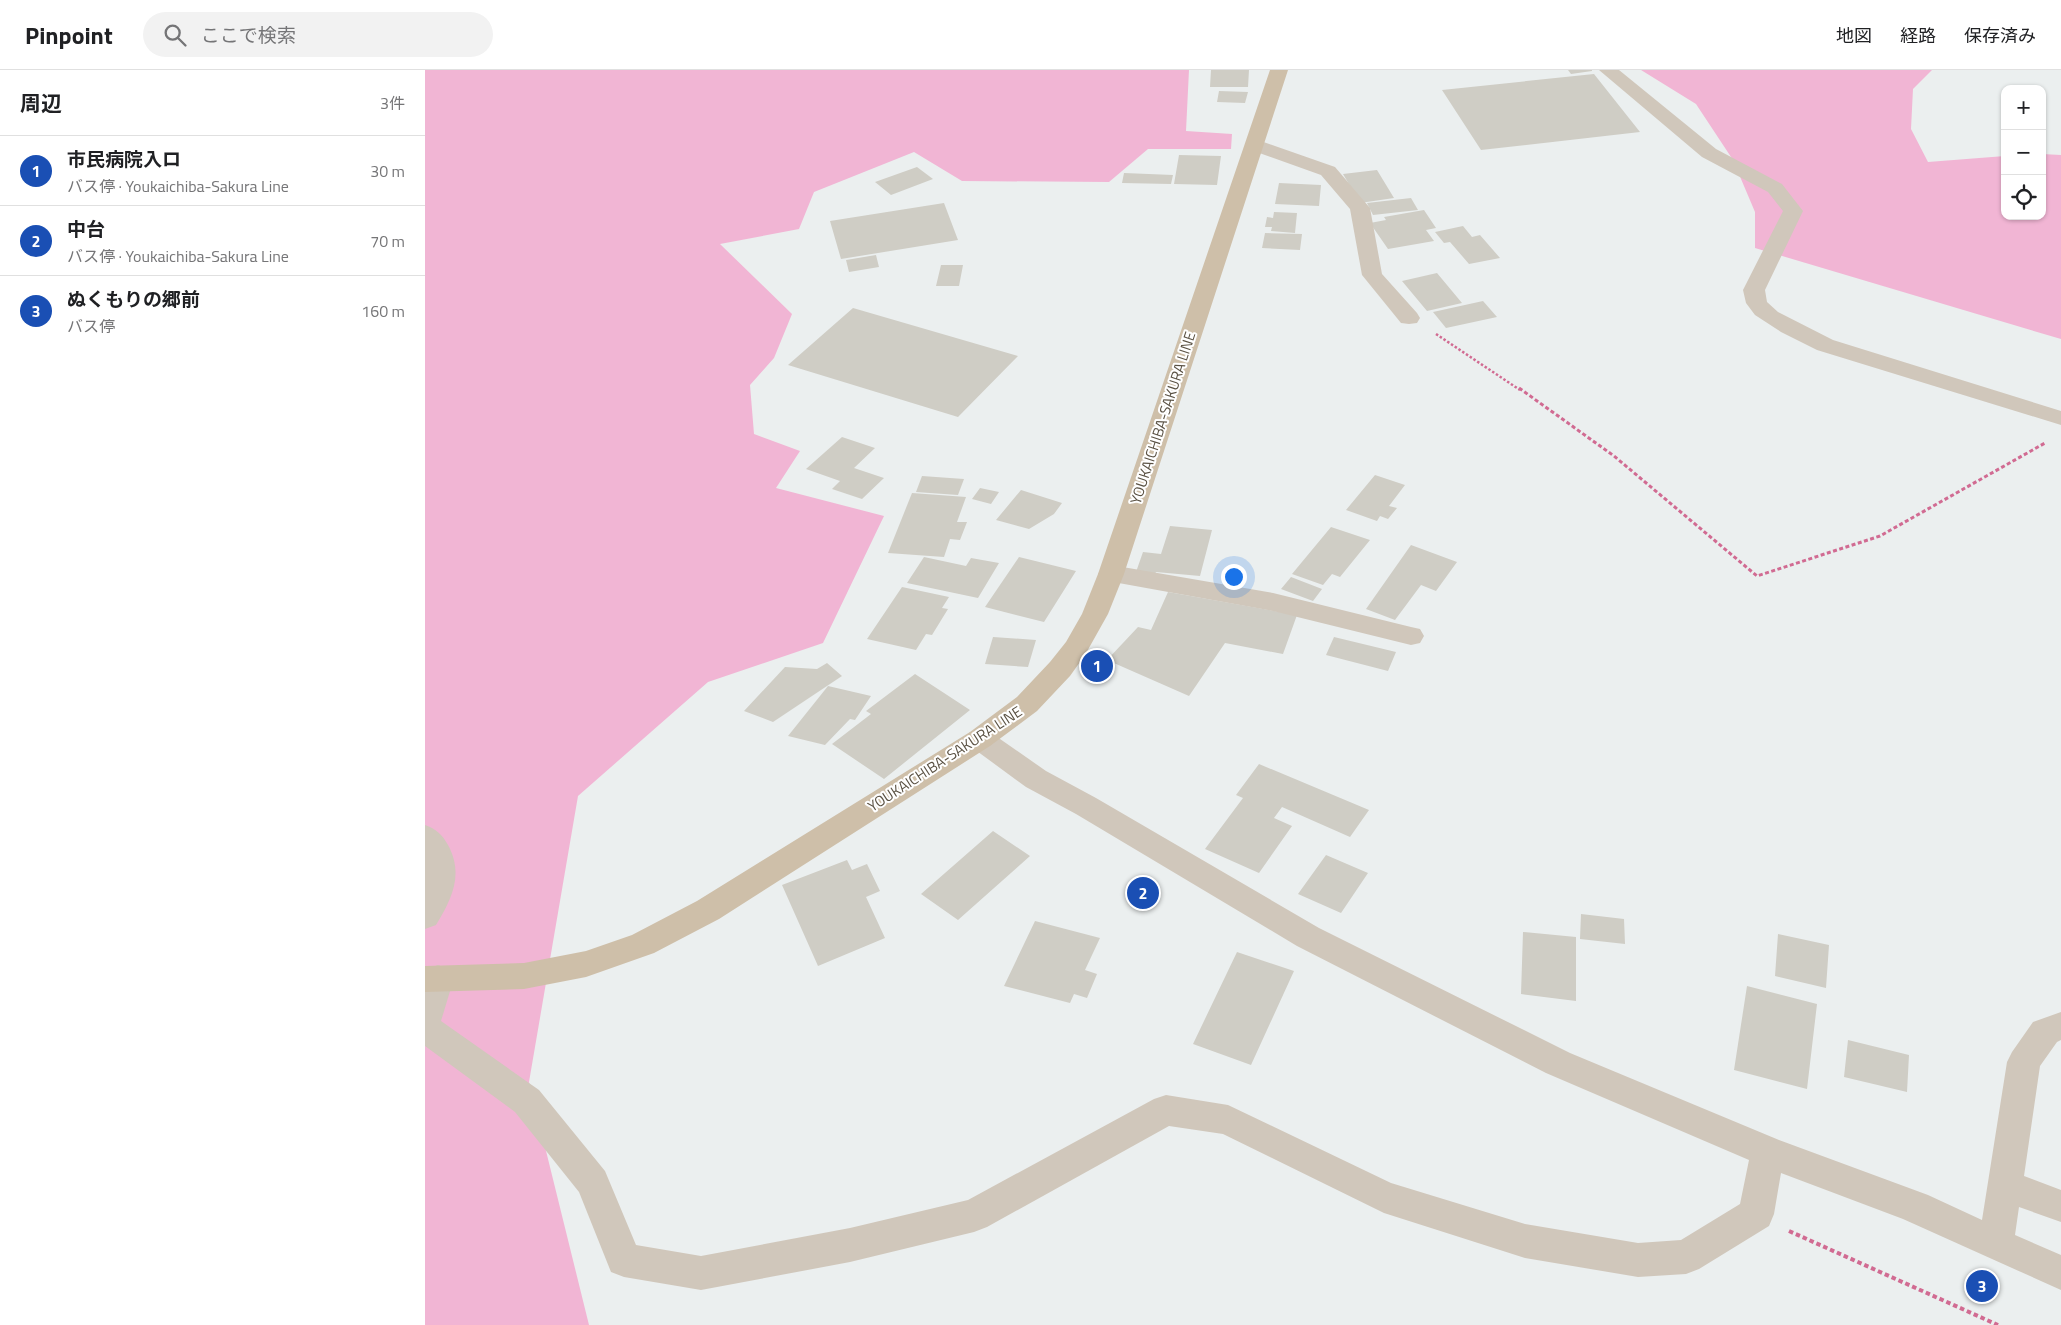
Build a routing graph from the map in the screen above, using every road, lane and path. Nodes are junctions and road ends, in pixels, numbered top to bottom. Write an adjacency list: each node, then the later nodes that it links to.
1 (1279, 70): 3 (main road, YOUKAICHIBA-SAKURA LINE)
2 (1608, 70): 5 (street)
3 (1255, 144): 4 (street); 7 (main road, YOUKAICHIBA-SAKURA LINE)
4 (1409, 318): 6 (path)
5 (2061, 418)
6 (2052, 439)
7 (1111, 574): 8 (street); 9 (main road, YOUKAICHIBA-SAKURA LINE)
8 (1411, 636)
9 (980, 739): 12 (main road, YOUKAICHIBA-SAKURA LINE); 16 (street)
10 (425, 837): 11 (street)
11 (425, 916)
12 (432, 978): 13 (street)
13 (425, 1020)
14 (2061, 1026): 17 (street)
15 (425, 1028): 19 (street)
16 (1768, 1152): 19 (street); 20 (street)
17 (2005, 1186): 18 (street); 20 (street)
18 (2061, 1206)
19 (1756, 1214): 22 (path)
20 (1997, 1244): 21 (street)
21 (2061, 1273)
22 (1998, 1325)

